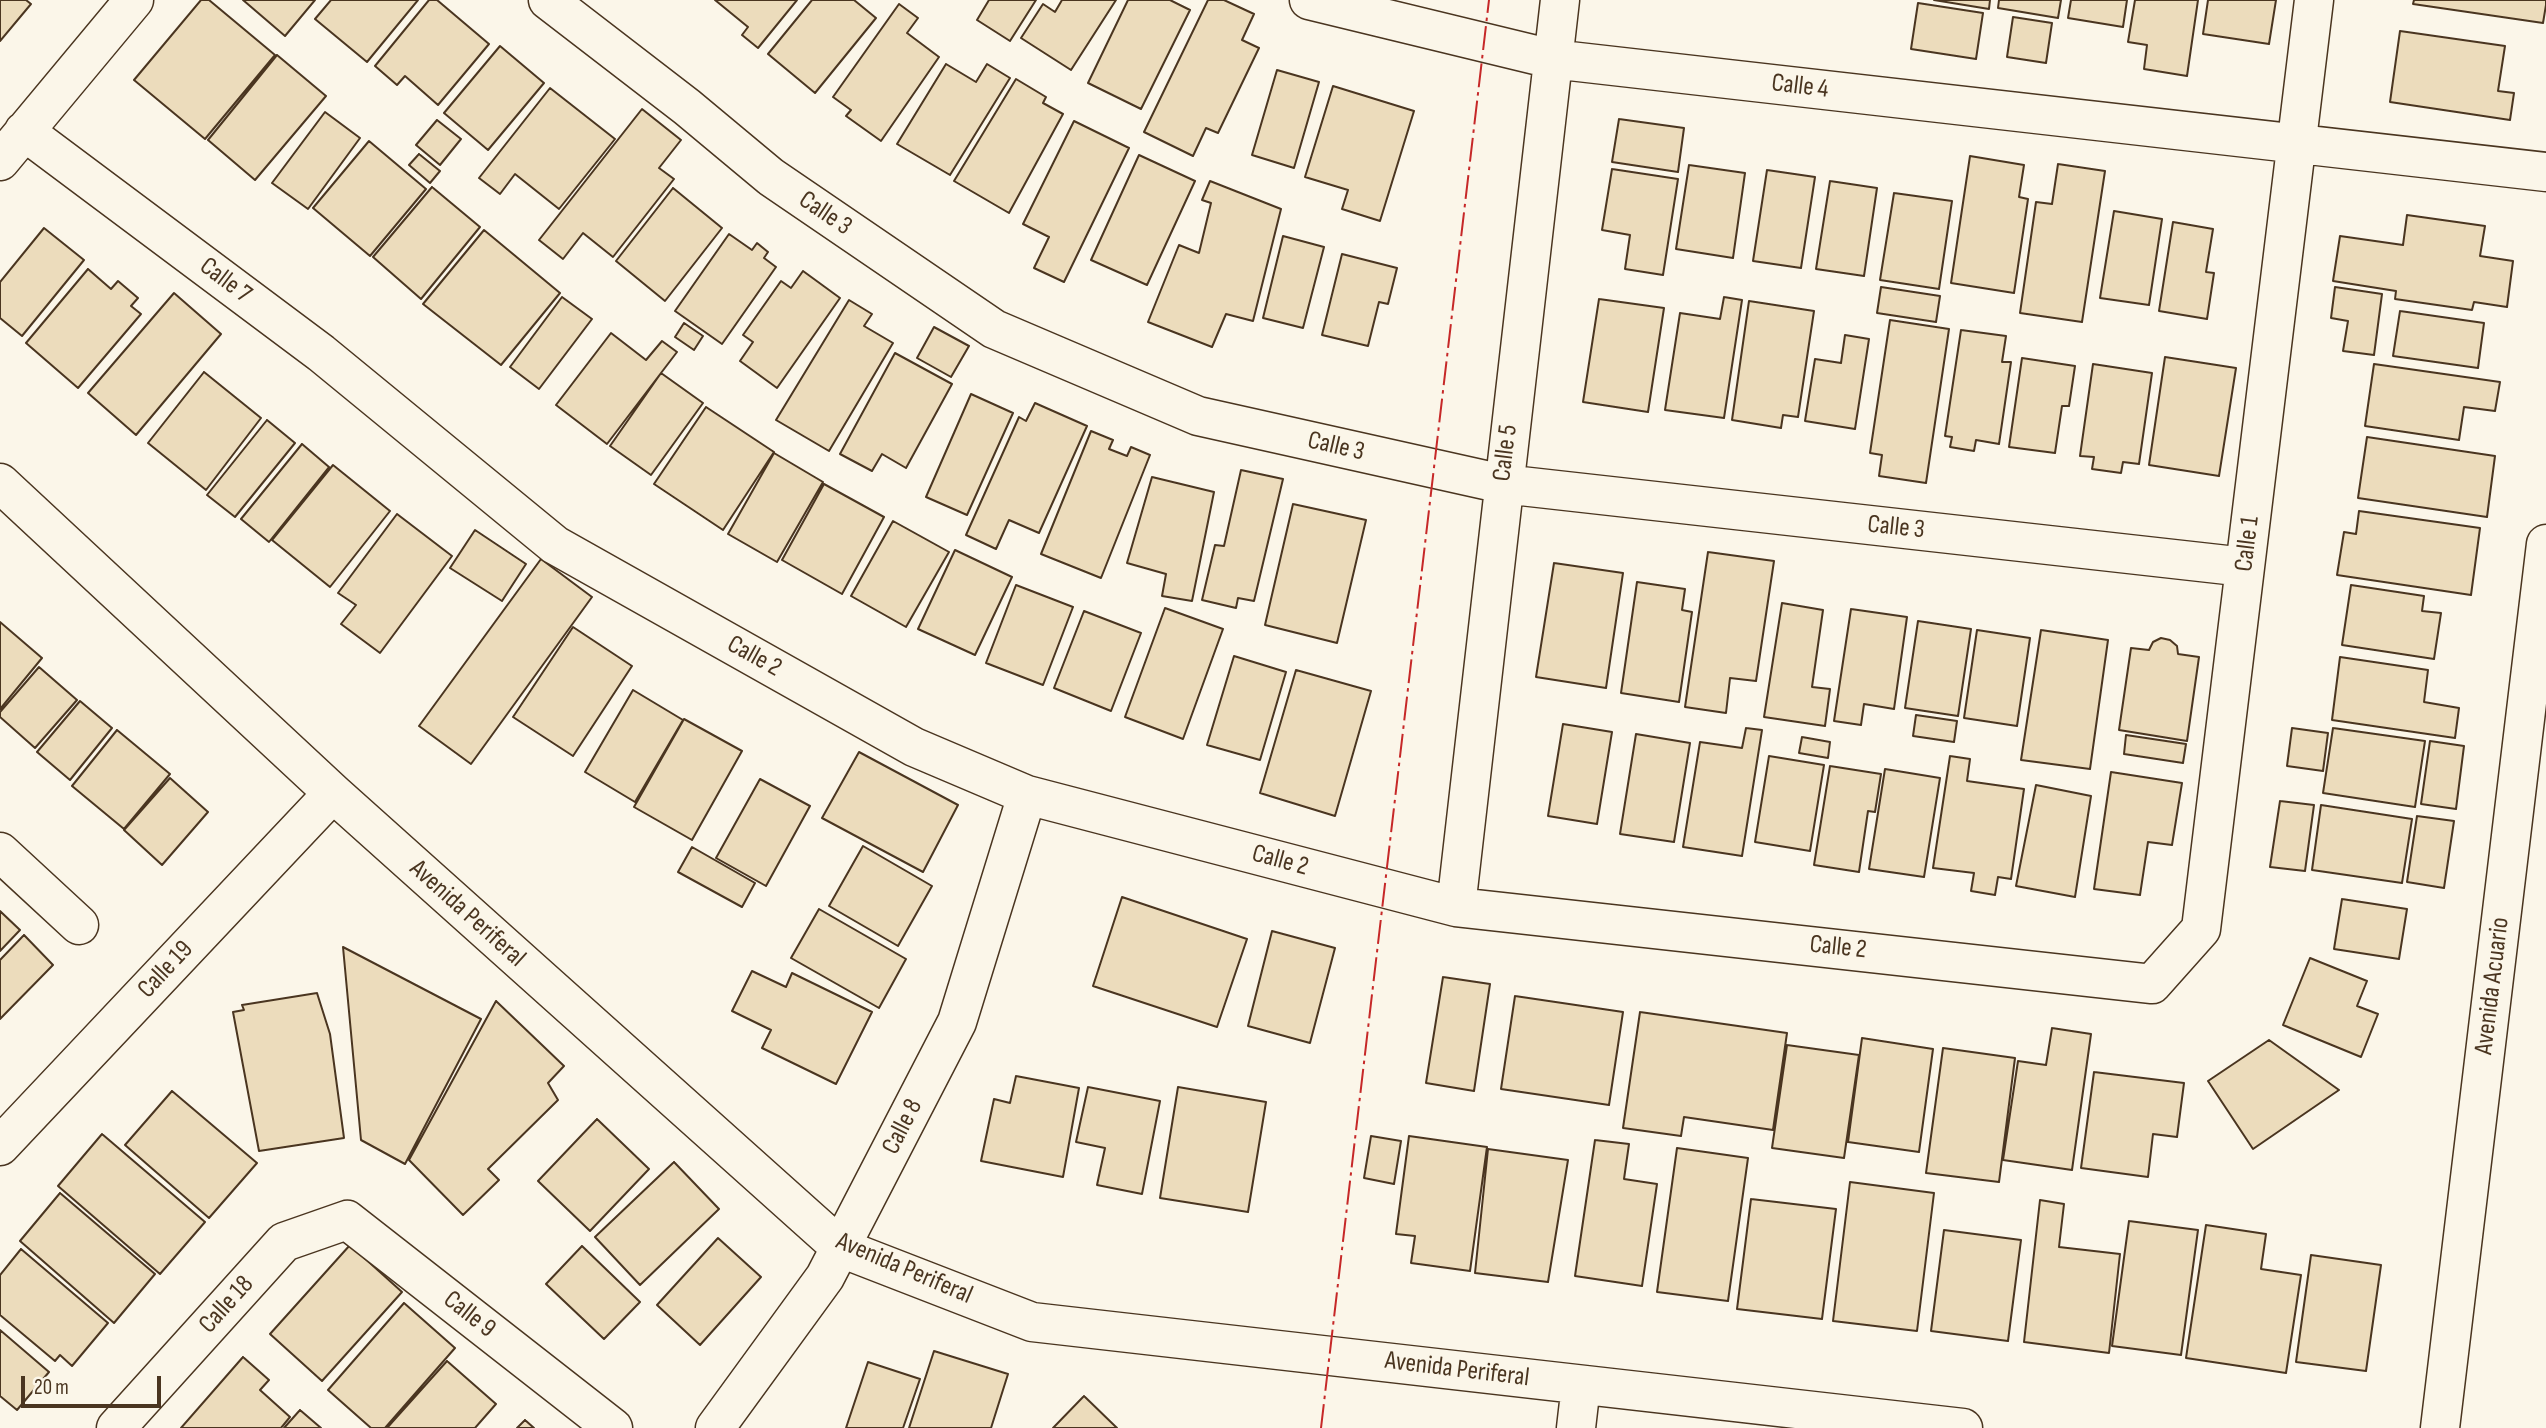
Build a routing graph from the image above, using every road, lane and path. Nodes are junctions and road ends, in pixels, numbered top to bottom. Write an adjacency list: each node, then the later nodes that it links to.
1 (134, 0): 7 (street)
2 (548, 0): 12 (street, Calle 3)
3 (1309, 0): 6 (street, Calle 4)
4 (1560, 0): 6 (street, Calle 5)
5 (2314, 0): 8 (street, Calle 1)
6 (1552, 59): 8 (street, Calle 4); 12 (street, Calle 5)
7 (24, 131): 9 (street); 14 (street, Calle 7)
8 (2296, 144): 10 (street, Calle 4); 15 (street, Calle 1)
9 (0, 161)
10 (2546, 172)
11 (0, 484): 16 (street, Avenida Periferal)
12 (1503, 484): 15 (street, Calle 3); 19 (street, Calle 5)
13 (2546, 544): 31 (street, Avenida Acuario)
14 (555, 545): 17 (street, Calle 2)
15 (2245, 567): 21 (street, Calle 1)
16 (333, 793): 22 (street, Calle 19); 24 (street, Avenida Periferal)
17 (1027, 795): 19 (street, Calle 2); 24 (street, Calle 8)
18 (0, 852): 20 (street)
19 (1456, 907): 21 (street, Calle 2)
20 (79, 925)
21 (2066, 973)
22 (0, 1146)
23 (321, 1230): 26 (street, Calle 18); 27 (street, Calle 9)
24 (841, 1248): 25 (street, Avenida Periferal); 28 (street, Calle 8)
25 (1581, 1385): 29 (street); 30 (street, Avenida Periferal)
26 (116, 1428)
27 (613, 1428)
28 (715, 1428)
29 (1576, 1428)
30 (1963, 1428)
31 (2440, 1428)

